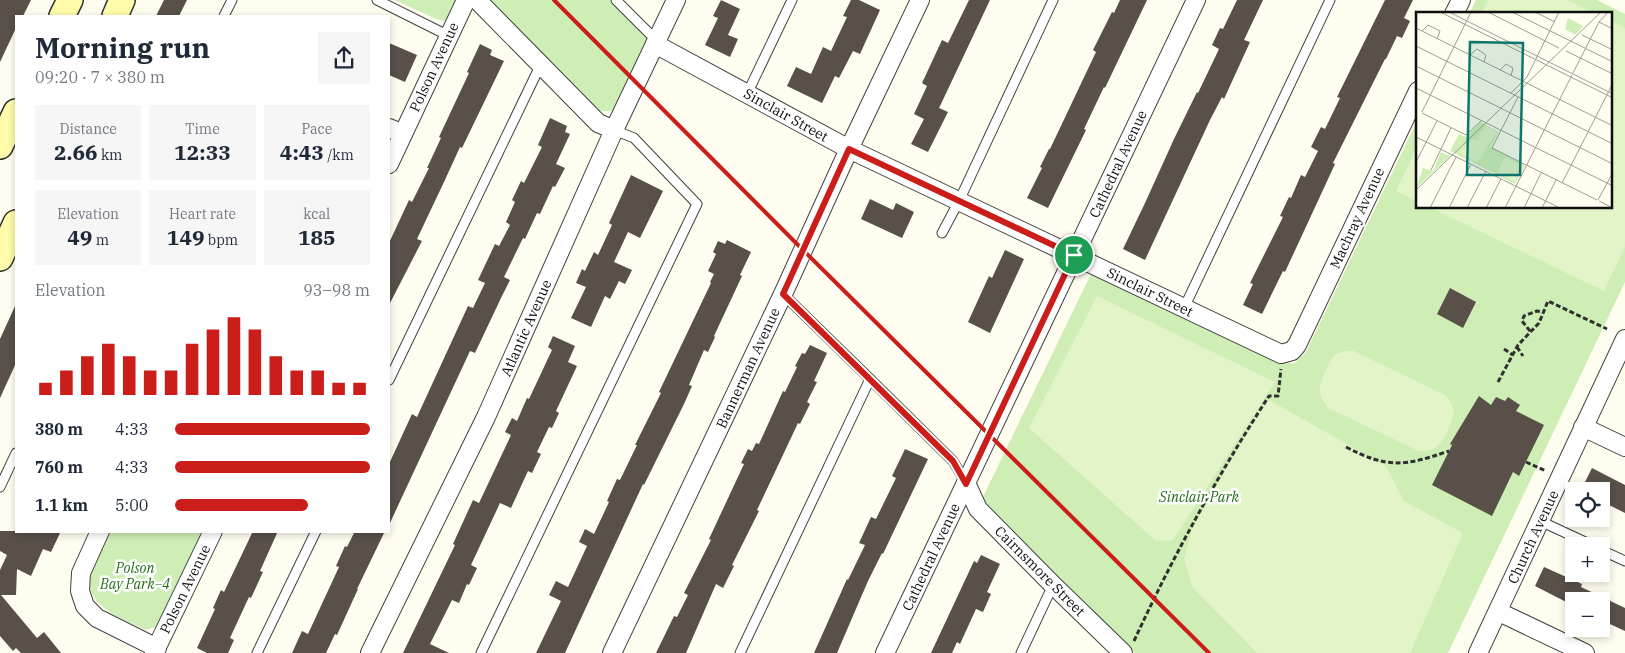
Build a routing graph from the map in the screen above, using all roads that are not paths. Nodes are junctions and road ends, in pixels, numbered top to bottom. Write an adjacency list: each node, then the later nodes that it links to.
1 (70, 0): 16 (main road)
2 (122, 0): 17 (main road)
3 (232, 0): 18 (lane)
4 (376, 0): 19 (lane)
5 (466, 0): 19 (street, Polson Avenue)
6 (477, 0): 21 (street)
7 (616, 0): 20 (lane)
8 (676, 0): 20 (street, Atlantic Avenue)
9 (792, 0): 22 (lane)
10 (920, 0): 28 (street, Bannerman Avenue)
11 (1053, 0): 30 (lane)
12 (1196, 0): 33 (street, Cathedral Avenue)
13 (1330, 0): 36 (lane)
14 (1461, 0): 15 (street)
15 (1455, 12)
16 (62, 15)
17 (115, 15)
18 (224, 15)
19 (449, 36): 26 (street, Polson Avenue)
20 (656, 42): 22 (street, Sinclair Street); 25 (street, Atlantic Avenue)
21 (540, 66): 25 (street); 39 (lane)
22 (747, 94): 28 (street, Sinclair Street)
23 (1416, 95): 38 (street, Machray Avenue)
24 (15, 114): 27 (main road)
25 (614, 130): 58 (street, Atlantic Avenue); 59 (lane)
26 (396, 131): 29 (street, Polson Avenue)
27 (0, 146)
28 (849, 149): 30 (street, Sinclair Street); 35 (street, Bannerman Avenue)
29 (390, 159)
30 (959, 201): 32 (lane); 33 (street, Sinclair Street)
31 (15, 226): 34 (main road)
32 (942, 233)
33 (1074, 255): 36 (street, Sinclair Street); 44 (street, Cathedral Avenue)
34 (0, 258)
35 (783, 294): 40 (lane); 60 (street, Bannerman Avenue)
36 (1184, 308): 38 (street, Sinclair Street)
37 (1625, 339): 41 (street, Church Avenue)
38 (1290, 349)
39 (390, 378)
40 (870, 379): 44 (lane); 61 (lane)
41 (1583, 427): 42 (street); 46 (street, Church Avenue)
42 (1625, 447)
43 (15, 454): 45 (lane)
44 (966, 484): 53 (street, Cairnsmore Street); 62 (street, Cathedral Avenue)
45 (0, 486)
46 (1540, 521): 50 (lane); 54 (street, Church Avenue)
47 (99, 533): 56 (street, Polson Avenue)
48 (211, 533): 56 (street, Polson Avenue)
49 (315, 533): 57 (lane)
50 (1575, 537)
51 (1610, 554): 52 (lane)
52 (1625, 561)
53 (1053, 585): 55 (street, Cairnsmore Street); 63 (lane)
54 (1498, 612): 64 (street, Church Avenue); 65 (street)
55 (1127, 649)
56 (156, 650)
57 (257, 653)
58 (370, 653)
59 (481, 653)
60 (612, 653)
61 (740, 653)
62 (885, 653)
63 (1020, 653)
64 (1478, 653)
65 (1585, 653)

